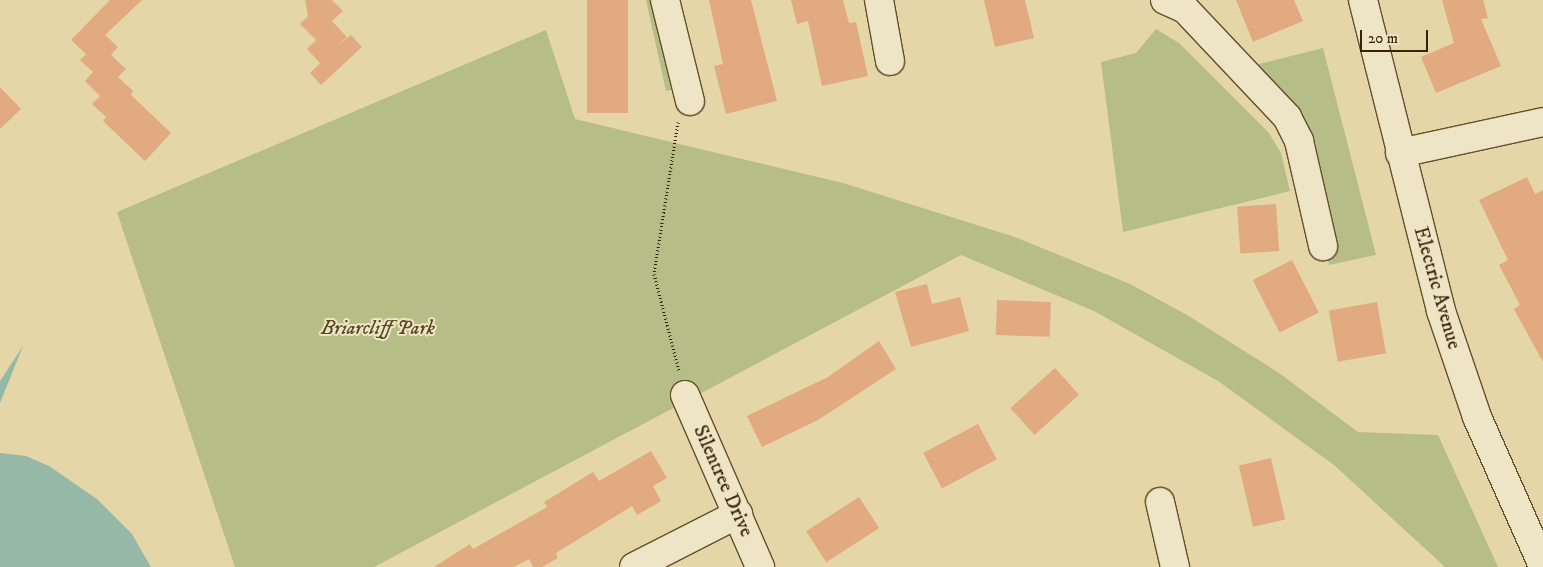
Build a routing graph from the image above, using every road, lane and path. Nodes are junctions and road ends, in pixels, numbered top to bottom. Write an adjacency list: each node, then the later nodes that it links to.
1 (665, 0): 6 (street)
2 (879, 0): 5 (street)
3 (1166, 0): 9 (street)
4 (1363, 0): 8 (street, Electric Avenue)
5 (890, 62)
6 (690, 101): 10 (path)
7 (1543, 122): 8 (street)
8 (1400, 153): 13 (street, Electric Avenue)
9 (1323, 246)
10 (685, 395): 12 (street, Silentree Drive)
11 (1160, 502): 16 (street)
12 (738, 514): 14 (street); 15 (street, Silentree Drive)
13 (1543, 566)
14 (634, 567)
15 (760, 567)
16 (1175, 567)

